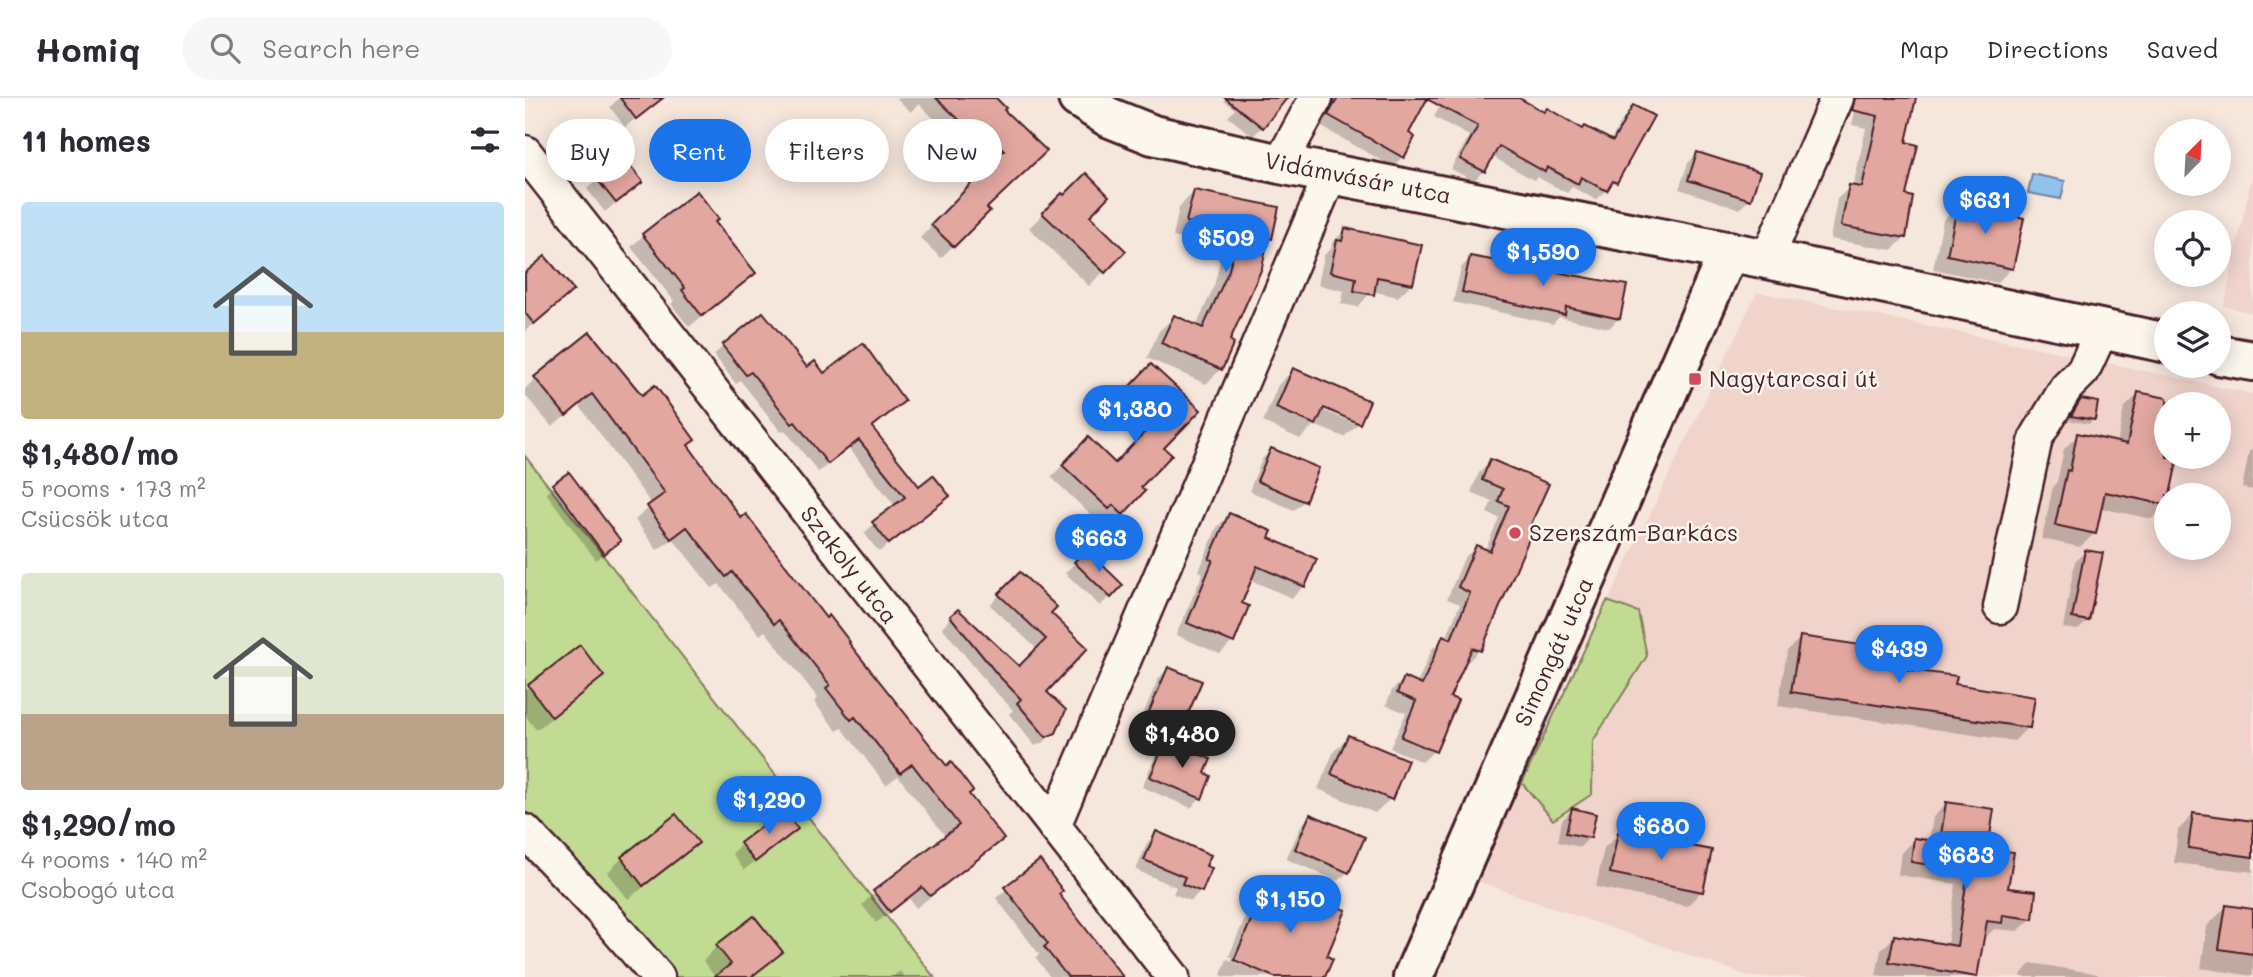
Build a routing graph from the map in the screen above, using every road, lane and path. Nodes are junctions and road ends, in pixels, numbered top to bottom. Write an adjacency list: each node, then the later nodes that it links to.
1 (1078, 98): 5 (main road, Vidámvásár utca)
2 (1317, 98): 5 (street)
3 (1837, 98): 8 (street)
4 (525, 152): 14 (street, Szakoly utca)
5 (1280, 164): 6 (main road, Vidámvásár utca)
6 (1331, 173): 7 (main road, Vidámvásár utca); 14 (street)
7 (1728, 251): 8 (main road); 18 (main road, Simongát utca)
8 (1767, 258): 9 (main road)
9 (2102, 330): 10 (main road); 13 (street)
10 (2154, 340)
11 (2231, 357): 12 (main road)
12 (2253, 361)
13 (2000, 607)
14 (1053, 826): 17 (street, Szakoly utca)
15 (525, 831): 16 (street)
16 (657, 977)
17 (1173, 977)
18 (1413, 977)

